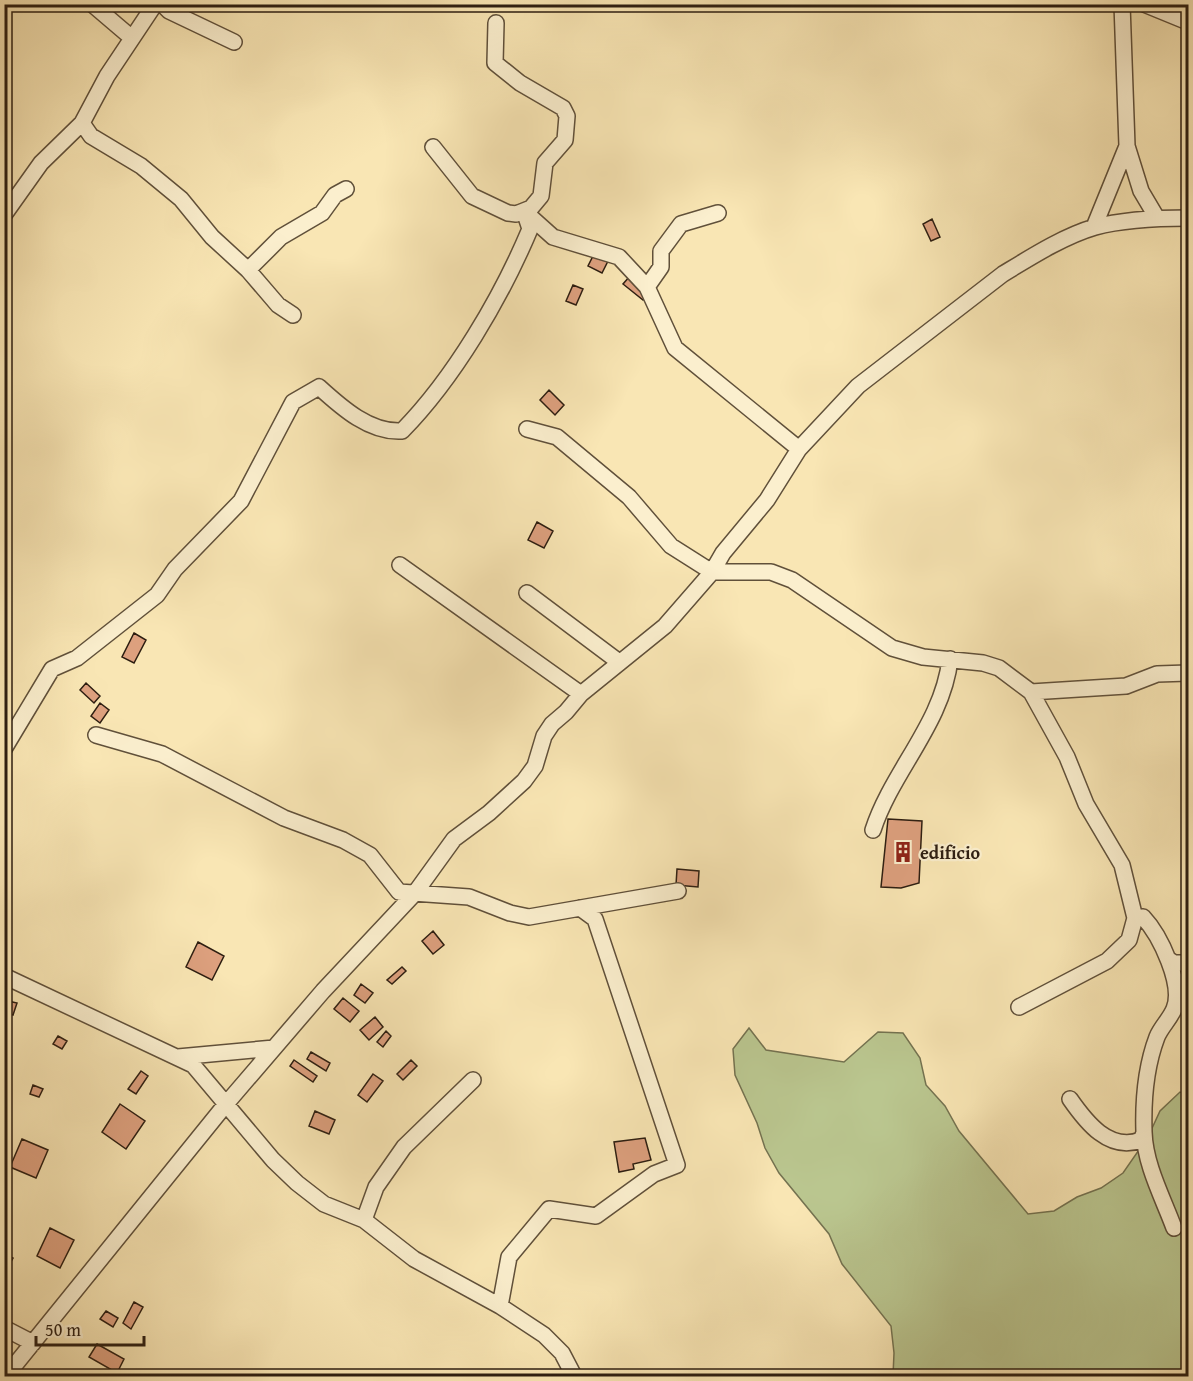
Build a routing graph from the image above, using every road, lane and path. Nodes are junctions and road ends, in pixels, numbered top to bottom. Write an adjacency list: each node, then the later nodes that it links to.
1 (92, 4): 8 (street)
2 (154, 4): 8 (street)
3 (162, 4): 9 (street)
4 (1122, 4): 11 (street)
5 (1144, 4): 6 (street)
6 (1188, 22)
7 (496, 23): 14 (street)
8 (134, 35): 10 (street)
9 (234, 42)
10 (82, 123): 16 (street); 20 (street)
11 (1127, 146): 17 (street); 19 (street)
12 (433, 147): 14 (street)
13 (346, 189): 20 (street)
14 (524, 212): 21 (street); 34 (street)
15 (718, 213): 21 (street)
16 (4, 215)
17 (1156, 218): 18 (street); 19 (street)
18 (1188, 218)
19 (1094, 227): 24 (street)
20 (248, 270): 22 (street)
21 (647, 287): 24 (street)
22 (293, 315)
23 (527, 429): 26 (street)
24 (799, 449): 26 (street)
25 (400, 565): 32 (street)
26 (712, 572): 28 (street); 29 (street)
27 (527, 593): 29 (street)
28 (950, 659): 31 (street); 35 (street)
29 (619, 662): 32 (street)
30 (1188, 673): 31 (street)
31 (1031, 692): 39 (street)
32 (581, 694): 37 (street)
33 (96, 735): 37 (street)
34 (4, 749)
35 (873, 830)
36 (678, 891): 38 (street)
37 (415, 892): 38 (street); 45 (street)
38 (580, 908): 53 (street)
39 (1135, 918): 40 (street); 44 (street)
40 (1168, 959): 41 (street); 43 (street)
41 (1188, 963)
42 (4, 976): 46 (street)
43 (1182, 1005): 50 (street)
44 (1019, 1007)
45 (274, 1048): 46 (street); 49 (street)
46 (176, 1057): 49 (street)
47 (473, 1080): 51 (street)
48 (1070, 1100): 50 (street)
49 (226, 1104): 51 (street); 55 (street)
50 (1144, 1133): 52 (street)
51 (364, 1220): 53 (street)
52 (1174, 1228)
53 (500, 1305): 56 (street)
54 (4, 1328): 55 (street)
55 (33, 1343): 57 (street)
56 (574, 1376)
57 (6, 1377)

